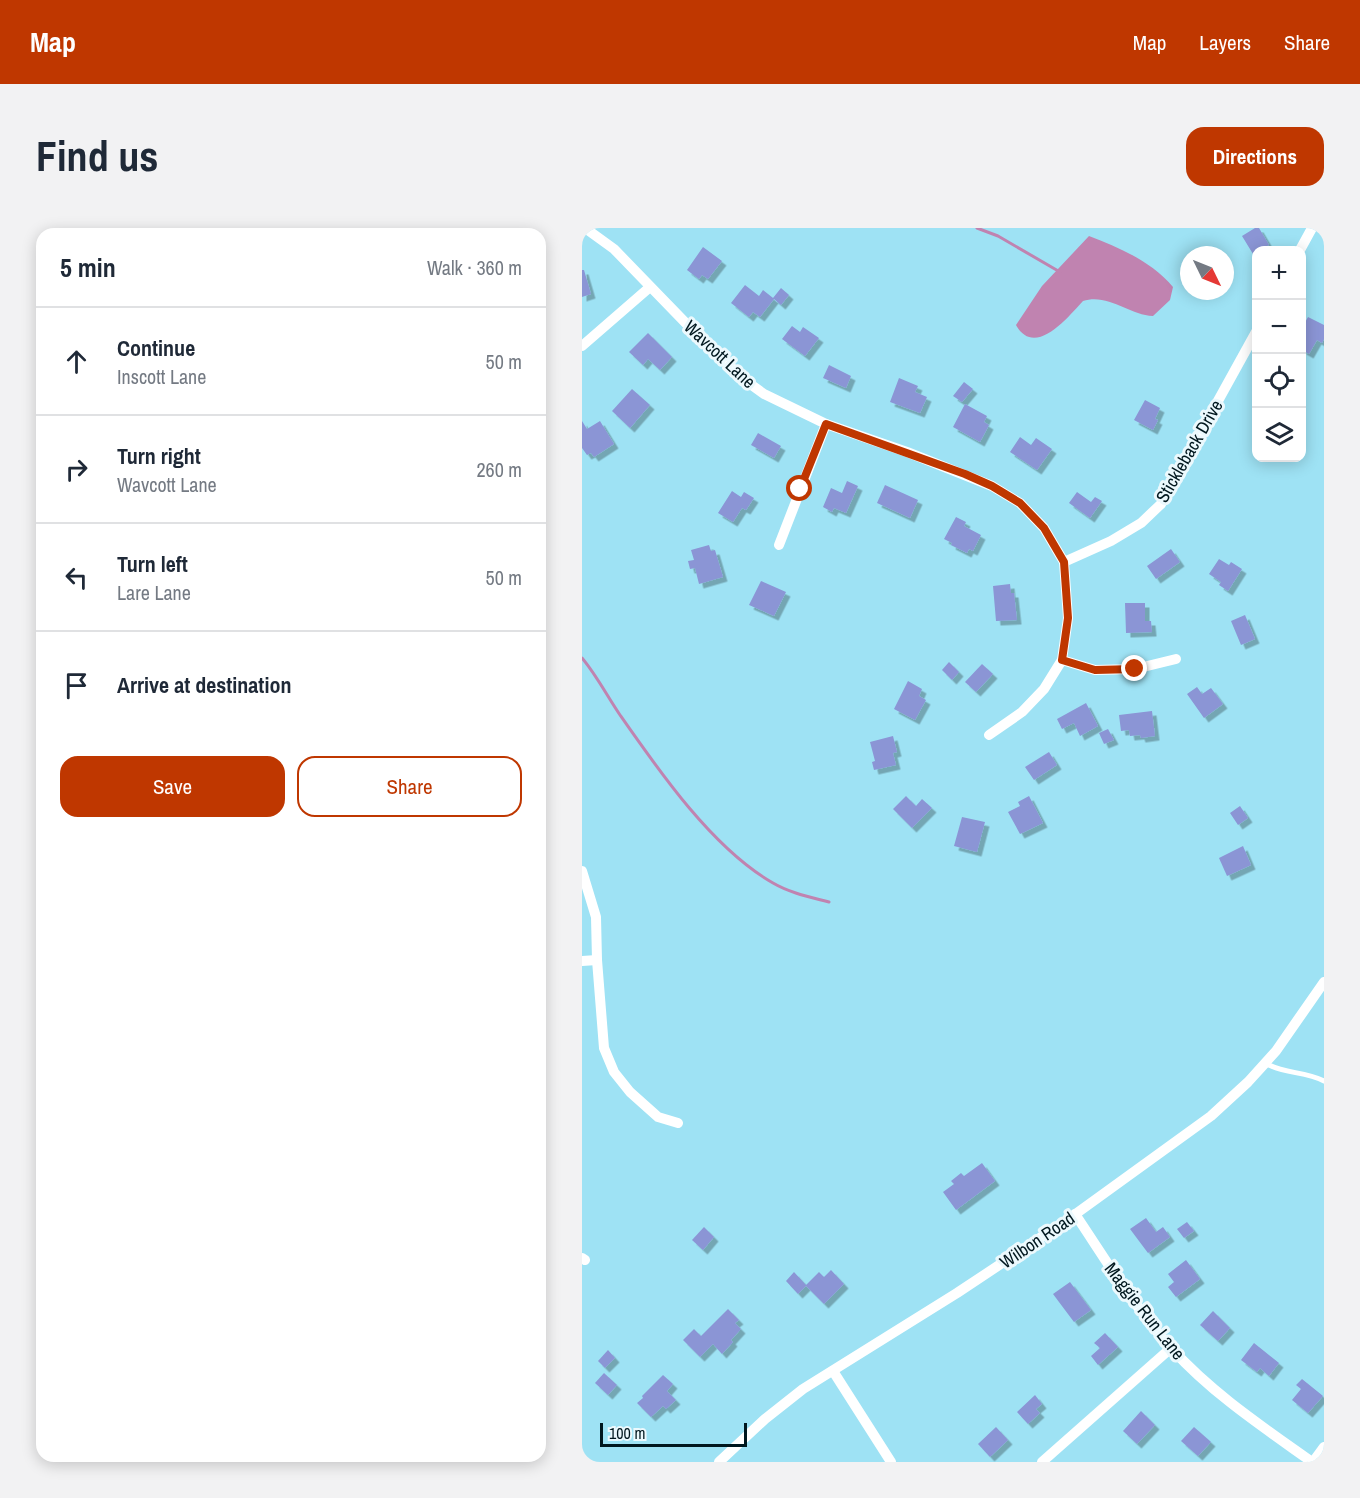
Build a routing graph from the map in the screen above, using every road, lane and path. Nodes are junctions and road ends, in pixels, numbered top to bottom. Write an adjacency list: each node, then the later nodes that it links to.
1 (585, 228): 4 (street, Wavcott Lane)
2 (1312, 228): 3 (street)
3 (1302, 246)
4 (650, 287): 6 (street); 7 (street, Wavcott Lane)
5 (1252, 341): 9 (street, Stickleback Drive)
6 (582, 346)
7 (826, 424): 8 (street); 9 (street, Wavcott Lane)
8 (780, 545)
9 (1064, 562): 11 (street, Wavcott Lane)
10 (1176, 659): 11 (street)
11 (1062, 660): 12 (street, Wavcott Lane)
12 (990, 735)
13 (582, 872): 14 (street)
14 (597, 960): 15 (street); 19 (street)
15 (582, 961)
16 (1324, 982): 17 (street, Wilbon Road)
17 (1265, 1063): 18 (lane); 20 (street, Wilbon Road)
18 (1324, 1081)
19 (678, 1123)
20 (1076, 1214): 21 (street, Maggie Run Lane); 22 (street, Wilbon Road)
21 (1171, 1348): 26 (street); 27 (street, Maggie Run Lane)
22 (833, 1371): 24 (street, Wilbon Road); 25 (street)
23 (1324, 1447): 27 (street)
24 (719, 1462)
25 (891, 1462)
26 (1042, 1462)
27 (1312, 1462)

